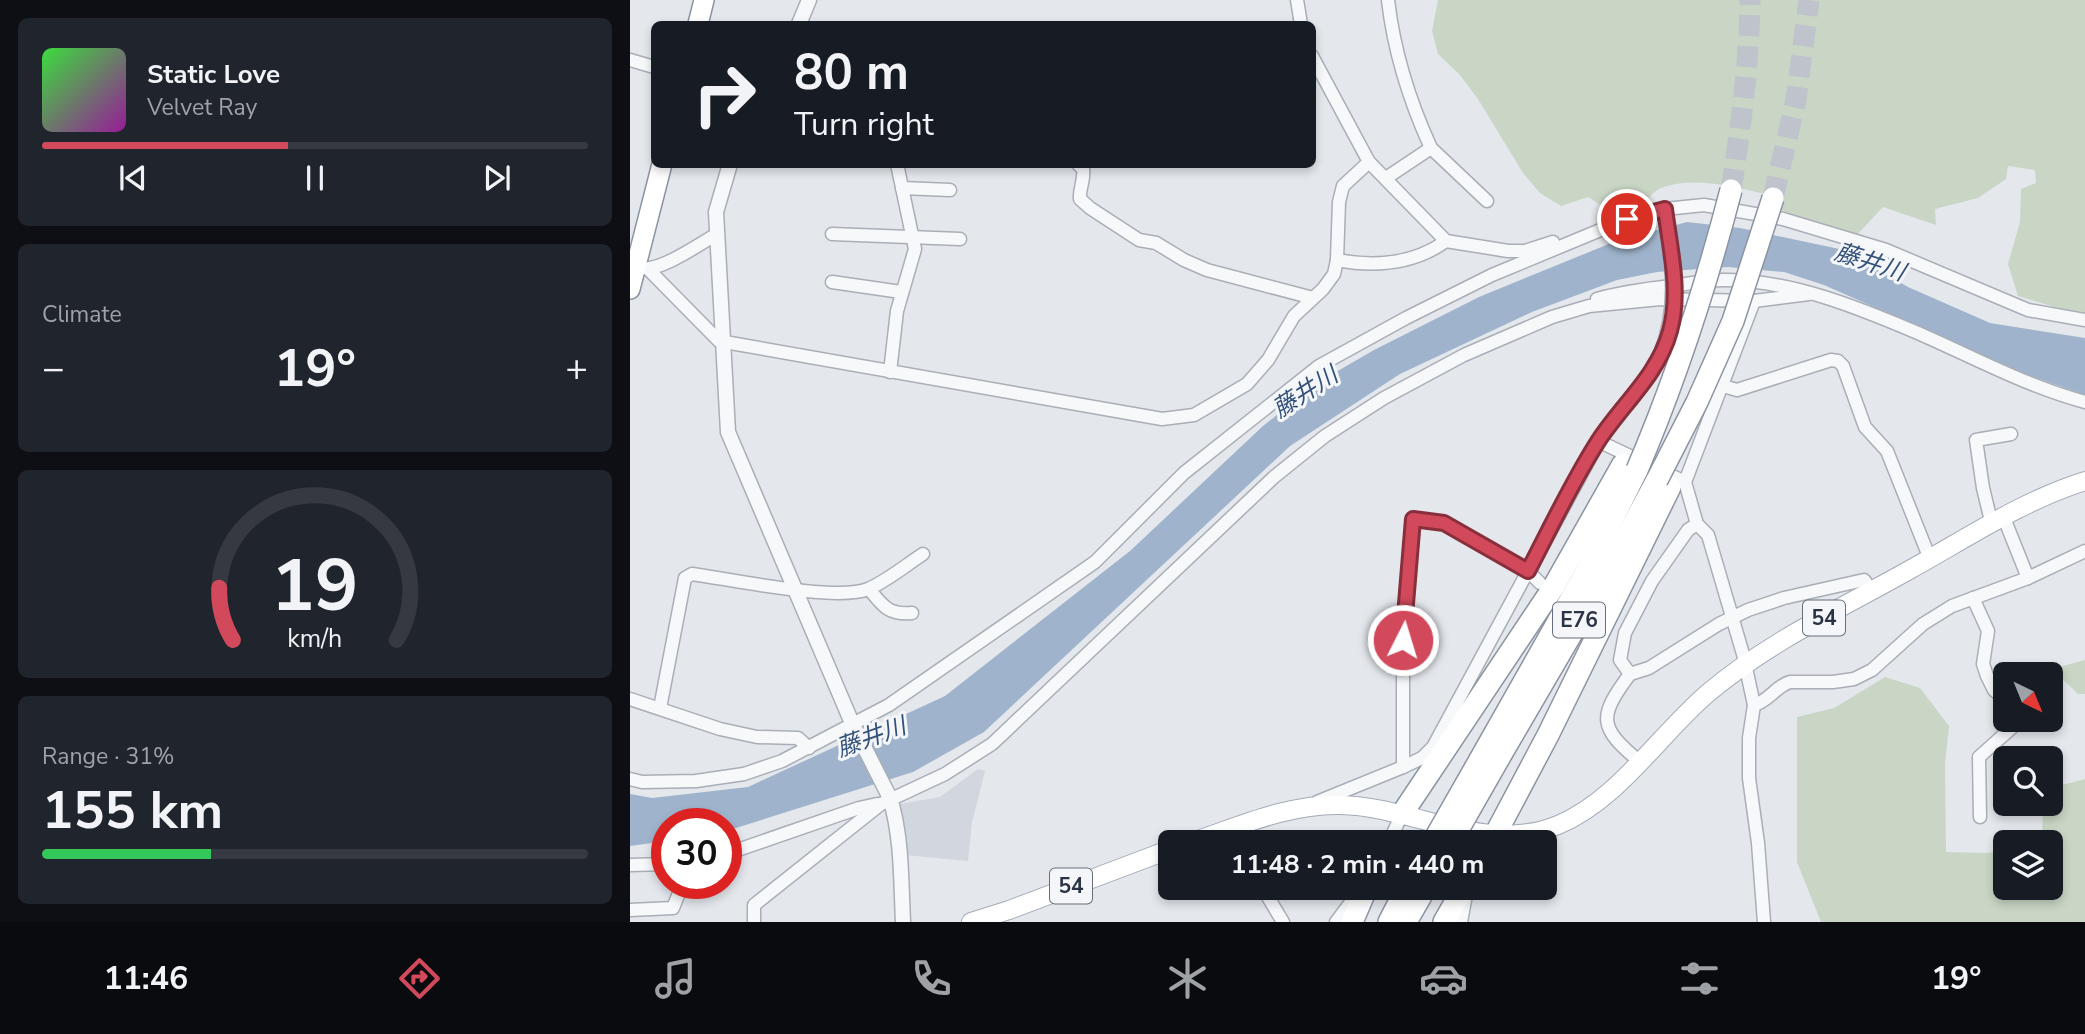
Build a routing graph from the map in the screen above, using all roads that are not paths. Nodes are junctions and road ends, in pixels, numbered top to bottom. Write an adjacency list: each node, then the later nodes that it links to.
1 (704, 0): 5 (highway)
2 (809, 0): 6 (street)
3 (1297, 0): 7 (street)
4 (1388, 0): 11 (street)
5 (699, 21)
6 (800, 21)
7 (1300, 21)
8 (630, 60): 10 (street)
9 (1316, 63): 12 (street)
10 (651, 67)
11 (1431, 148): 17 (street); 22 (street)
12 (1369, 162): 17 (street); 30 (street)
13 (661, 168): 31 (highway)
14 (729, 168): 25 (street)
15 (898, 168): 18 (street)
16 (1082, 168): 36 (street)
17 (1386, 178): 29 (street)
18 (902, 188): 19 (street); 27 (street)
19 (950, 190)
20 (1731, 190): 46 (highway, E76, bridge)
21 (1773, 198): 48 (highway, E76, bridge)
22 (1487, 201)
23 (1665, 209): 24 (street); 39 (street); 45 (street, bridge)
24 (1627, 219): 29 (street); 69 (street)
25 (717, 234): 31 (street); 40 (street)
26 (832, 234): 27 (street)
27 (914, 238): 28 (street); 34 (street)
28 (960, 239)
29 (1446, 241): 30 (street)
30 (1337, 260): 36 (street)
31 (642, 268): 33 (highway); 40 (street)
32 (832, 282): 34 (street)
33 (630, 289)
34 (901, 292): 41 (street)
35 (1810, 294): 37 (street); 38 (street); 43 (street)
36 (1313, 298): 41 (street)
37 (1754, 301): 38 (street); 42 (street)
38 (1588, 306): 76 (street)
39 (2085, 320)
40 (724, 341): 41 (street); 57 (street)
41 (890, 372)
42 (1723, 386): 48 (street); 53 (street)
43 (2085, 402)
44 (2011, 434): 49 (street)
45 (1598, 441): 48 (street); 54 (street)
46 (1630, 467): 72 (highway, E76); 78 (highway)
47 (2085, 481): 49 (main road, 54)
48 (1671, 483): 50 (street); 72 (highway, E76); 85 (highway)
49 (1998, 521): 53 (main road, 54); 55 (street)
50 (1697, 524): 62 (street); 64 (street)
51 (2085, 551): 55 (street)
52 (923, 554): 58 (street)
53 (1930, 559): 59 (main road, 54)
54 (1528, 571): 56 (street); 74 (street); 74 (street)
55 (2028, 578): 60 (street)
56 (1540, 583)
57 (796, 589): 58 (street); 68 (street); 69 (street)
58 (869, 589): 61 (street)
59 (1872, 591): 62 (street); 63 (main road, 54)
60 (1973, 598): 65 (street); 67 (street)
61 (912, 613)
62 (1732, 616): 63 (street); 64 (street)
63 (1745, 664): 67 (street); 73 (main road, 54)
64 (1630, 674): 73 (street)
65 (1993, 688)
66 (630, 699): 68 (street)
67 (1754, 705): 108 (street)
68 (660, 708): 71 (street)
69 (854, 726): 71 (street); 76 (street)
70 (2007, 732): 79 (street)
71 (809, 748): 75 (street)
72 (1492, 754): 82 (highway, E76, bridge); 83 (highway, E76, bridge)
73 (1640, 762): 86 (main road, 54)
74 (1404, 767): 77 (street)
75 (630, 779)
76 (886, 798): 87 (street); 99 (street); 100 (street)
77 (1310, 806): 78 (main road, 54); 80 (main road, 54)
78 (1402, 814): 81 (street); 84 (main road, 54)
79 (1980, 817)
80 (1250, 830)
81 (1395, 830)
82 (1441, 830)
83 (1457, 830)
84 (1466, 830)
85 (1497, 830)
86 (1538, 830)
87 (742, 848)
88 (1158, 854): 101 (main road, 54)
89 (651, 864): 90 (street)
90 (630, 865)
91 (677, 899): 98 (street)
92 (1270, 900): 102 (street)
93 (1354, 900): 103 (street)
94 (1360, 900): 104 (highway)
95 (1458, 900): 106 (highway)
96 (1464, 900): 107 (street)
97 (1407, 904): 105 (highway)
98 (630, 910)
99 (754, 922)
100 (903, 922)
101 (971, 922)
102 (1283, 922)
103 (1336, 922)
104 (1352, 922)
105 (1389, 922)
106 (1444, 922)
107 (1461, 922)
108 (1764, 922)

